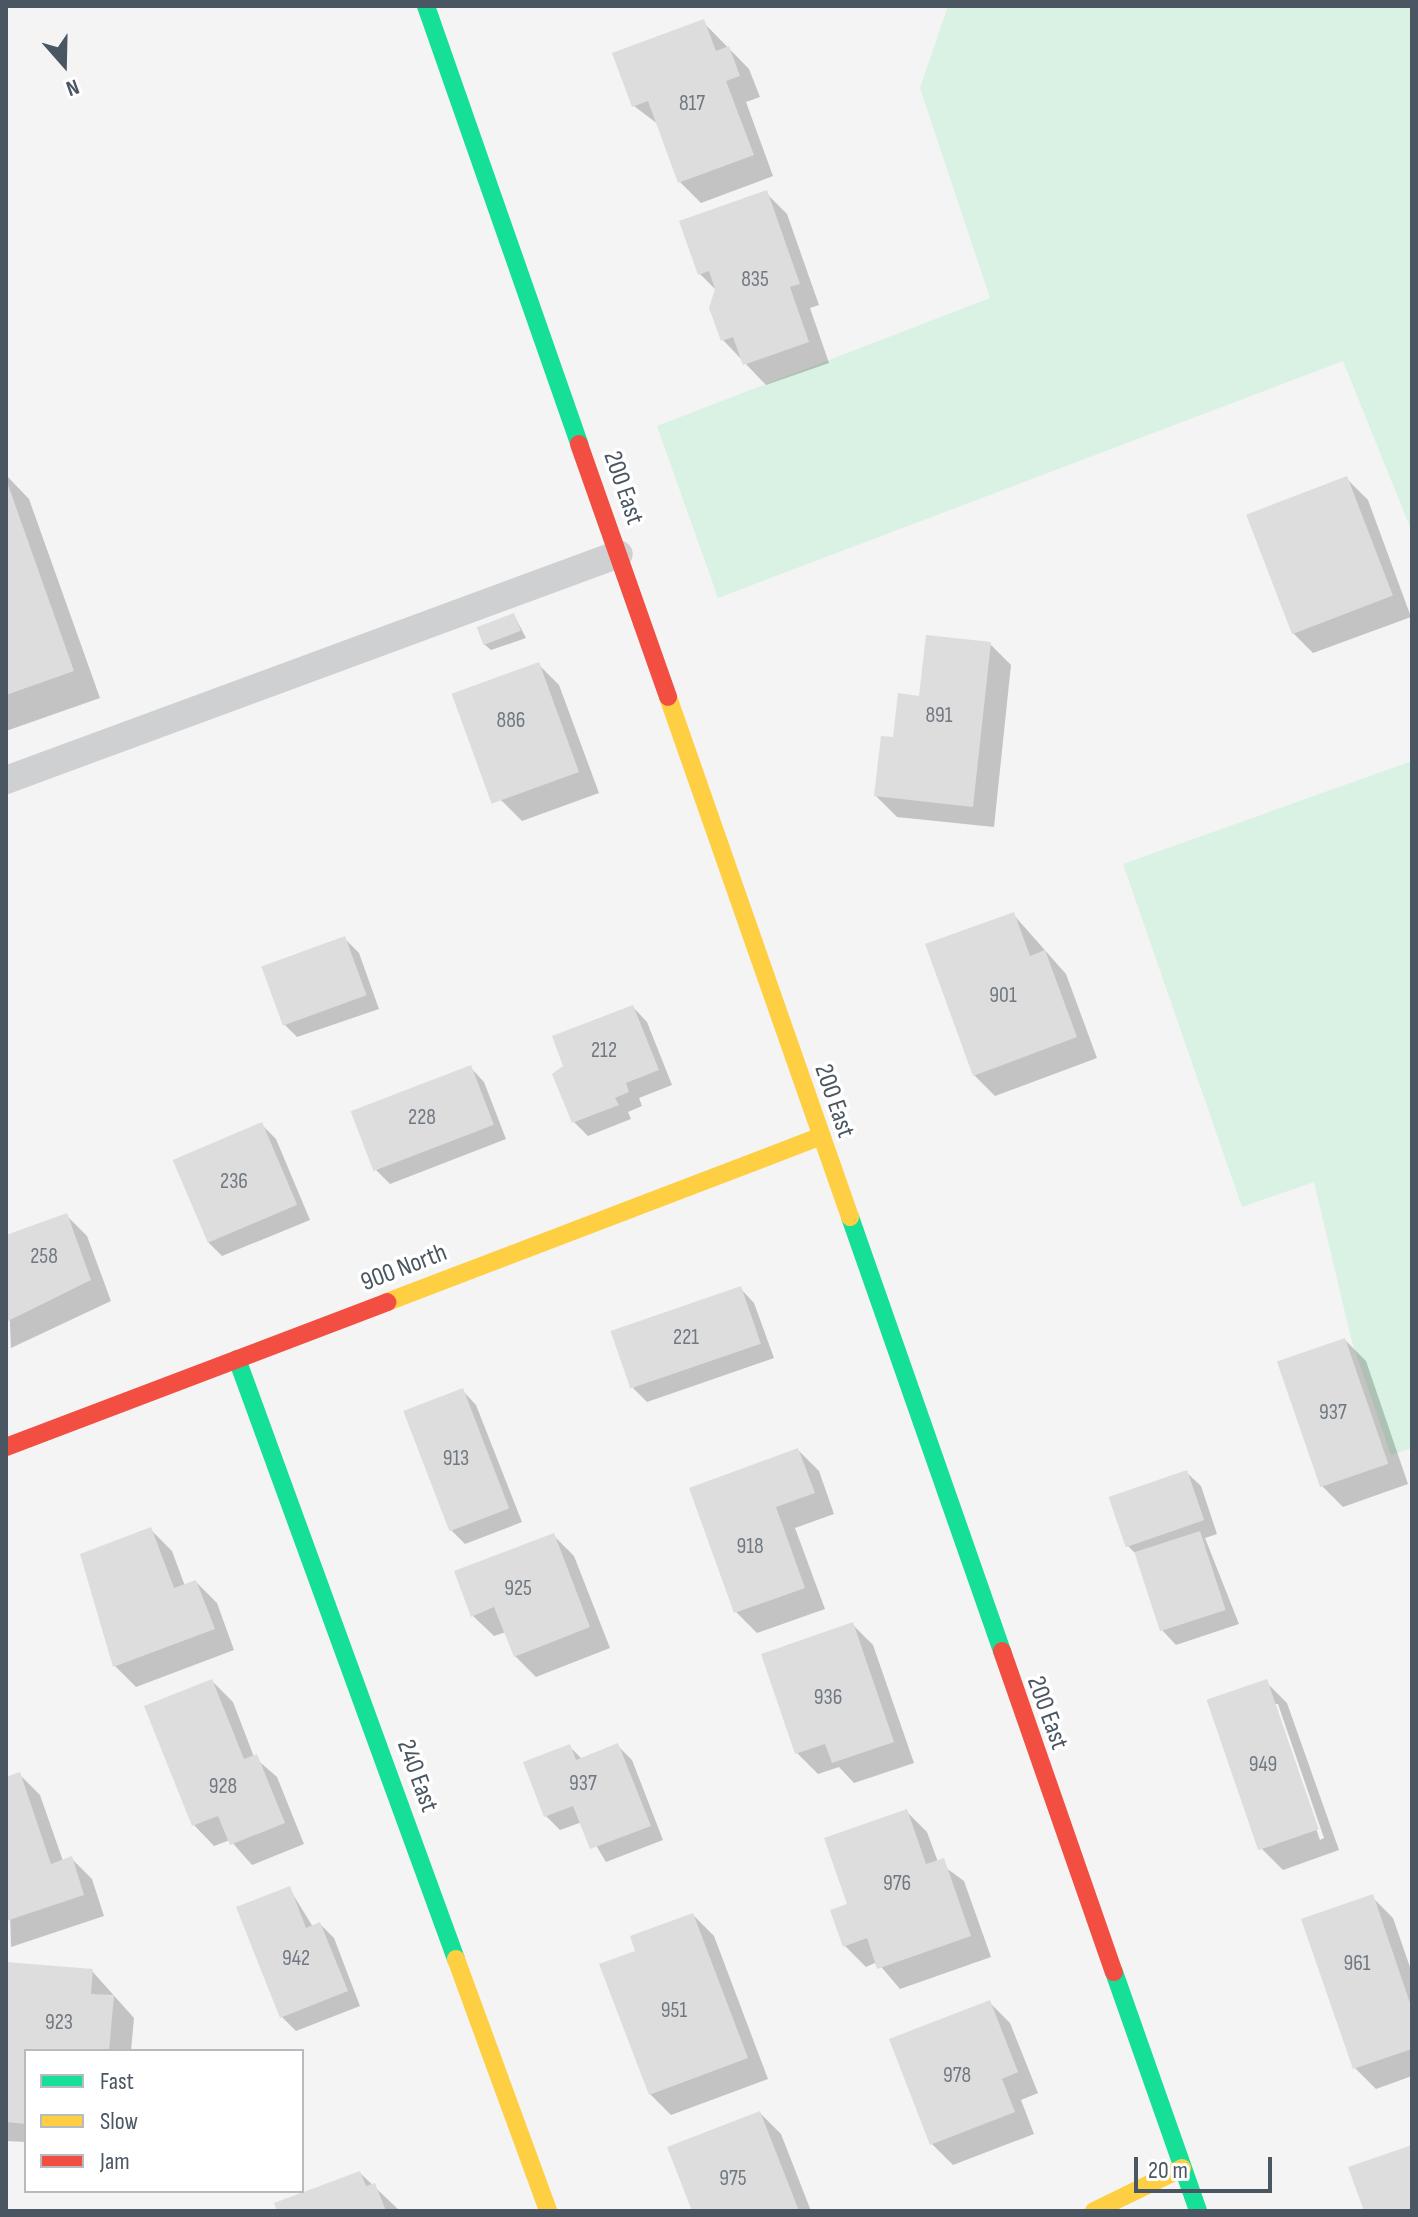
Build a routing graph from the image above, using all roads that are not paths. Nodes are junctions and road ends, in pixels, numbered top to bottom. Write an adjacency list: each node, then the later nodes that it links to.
1 (426, 6): 2 (street, 200 East)
2 (619, 554): 3 (lane); 4 (street, 200 East)
3 (6, 780)
4 (819, 1137): 5 (street, 900 North); 7 (street, 200 East)
5 (237, 1359): 6 (street, 900 North); 8 (street, 240 East)
6 (6, 1447)
7 (1182, 2168): 9 (street); 10 (street, 200 East)
8 (548, 2211)
9 (1094, 2211)
10 (1198, 2211)

